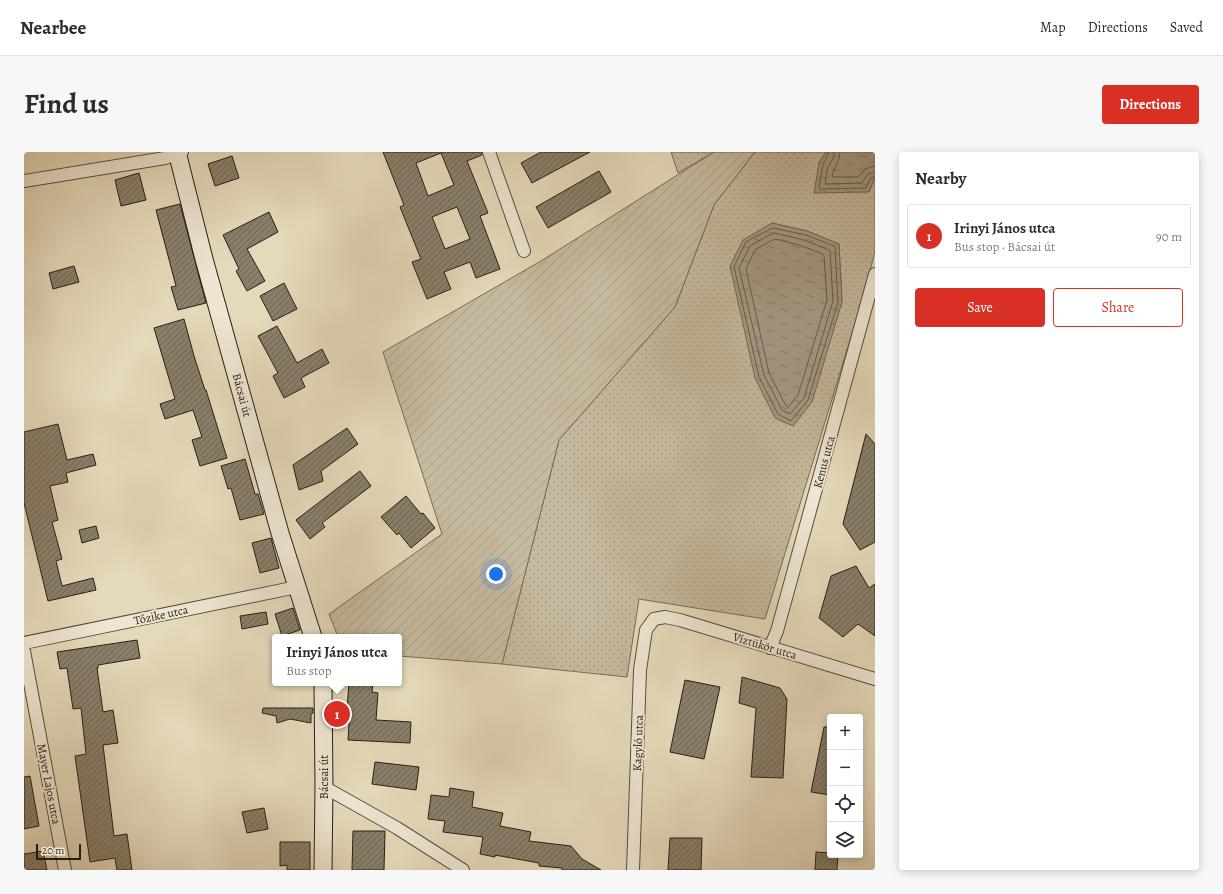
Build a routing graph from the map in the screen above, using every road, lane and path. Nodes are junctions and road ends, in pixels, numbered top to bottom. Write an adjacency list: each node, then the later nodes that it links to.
1 (489, 152): 4 (street)
2 (179, 153): 3 (street); 6 (main road, Bácsai út)
3 (24, 181)
4 (524, 251)
5 (875, 274): 10 (street, Kenus utca)
6 (297, 587): 8 (main road, Bácsai út); 9 (street, Tőzike utca)
7 (654, 619): 10 (street, Víztükör utca); 18 (street, Kagyló utca)
8 (312, 634)
9 (24, 643)
10 (770, 648): 12 (street, Víztükör utca)
11 (24, 651): 15 (street, Mayer Lajos utca)
12 (875, 679)
13 (323, 686): 14 (main road, Bácsai út)
14 (324, 787): 16 (main road, Bácsai út); 17 (street)
15 (65, 870)
16 (323, 870)
17 (463, 870)
18 (633, 870)

